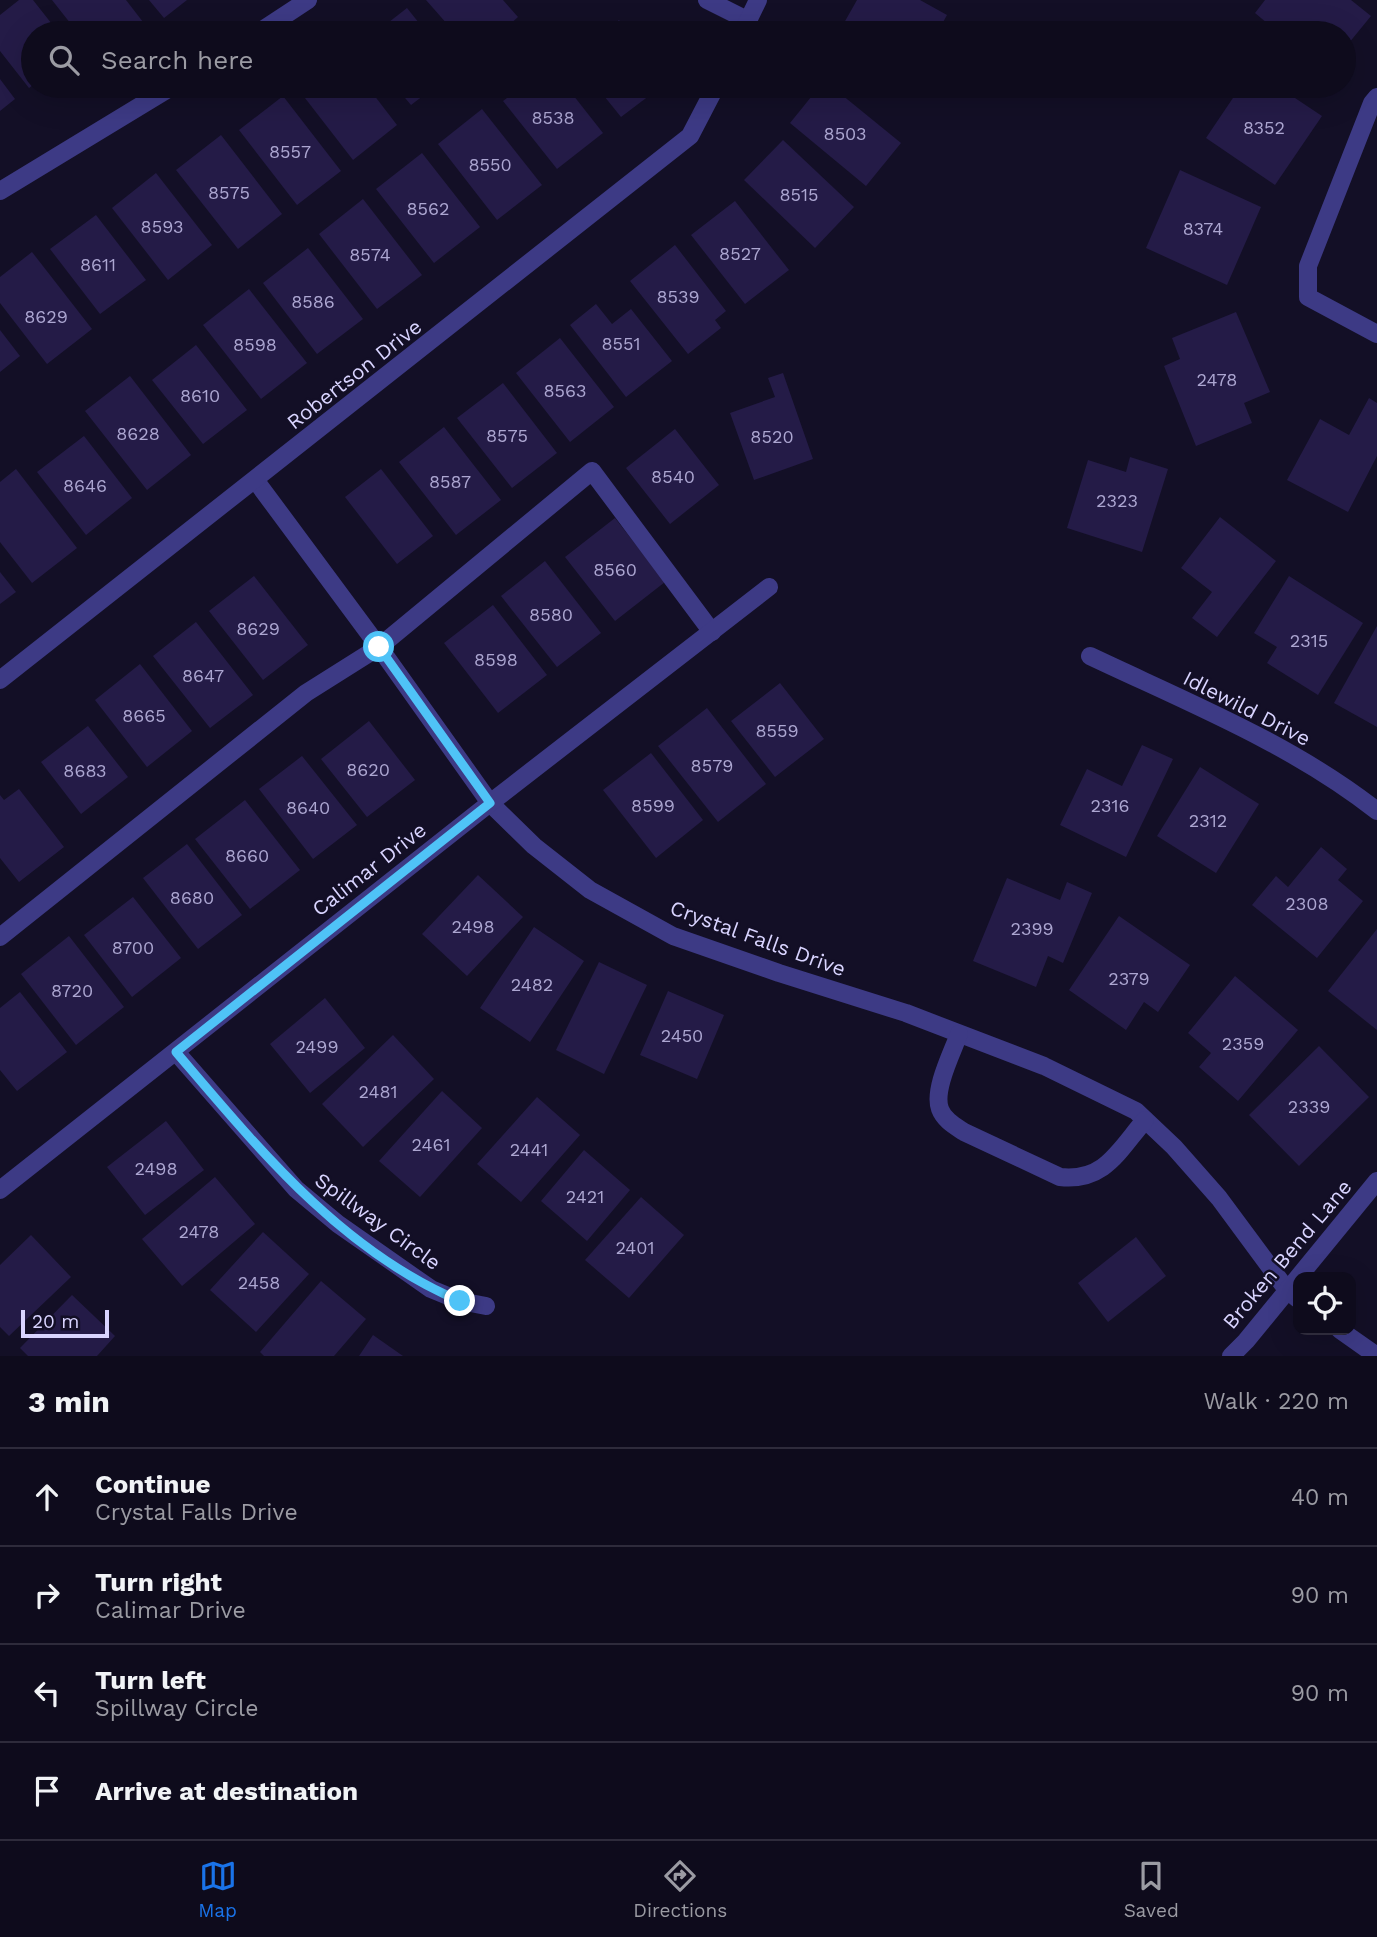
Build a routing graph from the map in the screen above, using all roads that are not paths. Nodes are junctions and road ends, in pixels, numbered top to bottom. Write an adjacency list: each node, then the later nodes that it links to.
1 (308, 0): 4 (street)
2 (707, 0): 5 (street)
3 (758, 0): 6 (street)
4 (276, 21)
5 (737, 21)
6 (749, 21)
7 (153, 98): 10 (street)
8 (710, 98): 12 (street, Robertson Drive)
9 (1374, 108): 11 (street)
10 (0, 191)
11 (1377, 334)
12 (256, 481): 15 (street, Crystal Falls Drive); 17 (street, Robertson Drive)
13 (769, 587): 14 (street, Calimar Drive)
14 (712, 632): 15 (street); 18 (street, Calimar Drive)
15 (379, 647): 18 (street, Crystal Falls Drive); 20 (street)
16 (1090, 656): 19 (street, Idlewild Drive)
17 (0, 680)
18 (490, 803): 21 (street, Crystal Falls Drive); 22 (street, Calimar Drive)
19 (1377, 811)
20 (0, 937)
21 (959, 1034): 23 (street, Crystal Falls Drive); 23 (street)
22 (176, 1052): 25 (street, Calimar Drive); 28 (street, Spillway Circle)
23 (1145, 1120): 27 (street, Crystal Falls Drive)
24 (1377, 1181): 26 (street, Broken Bend Lane)
25 (0, 1190)
26 (1309, 1272)
27 (1293, 1294): 30 (street, Broken Bend Lane)
28 (486, 1306)
29 (1347, 1335): 31 (street)
30 (1231, 1356)
31 (1377, 1356)

